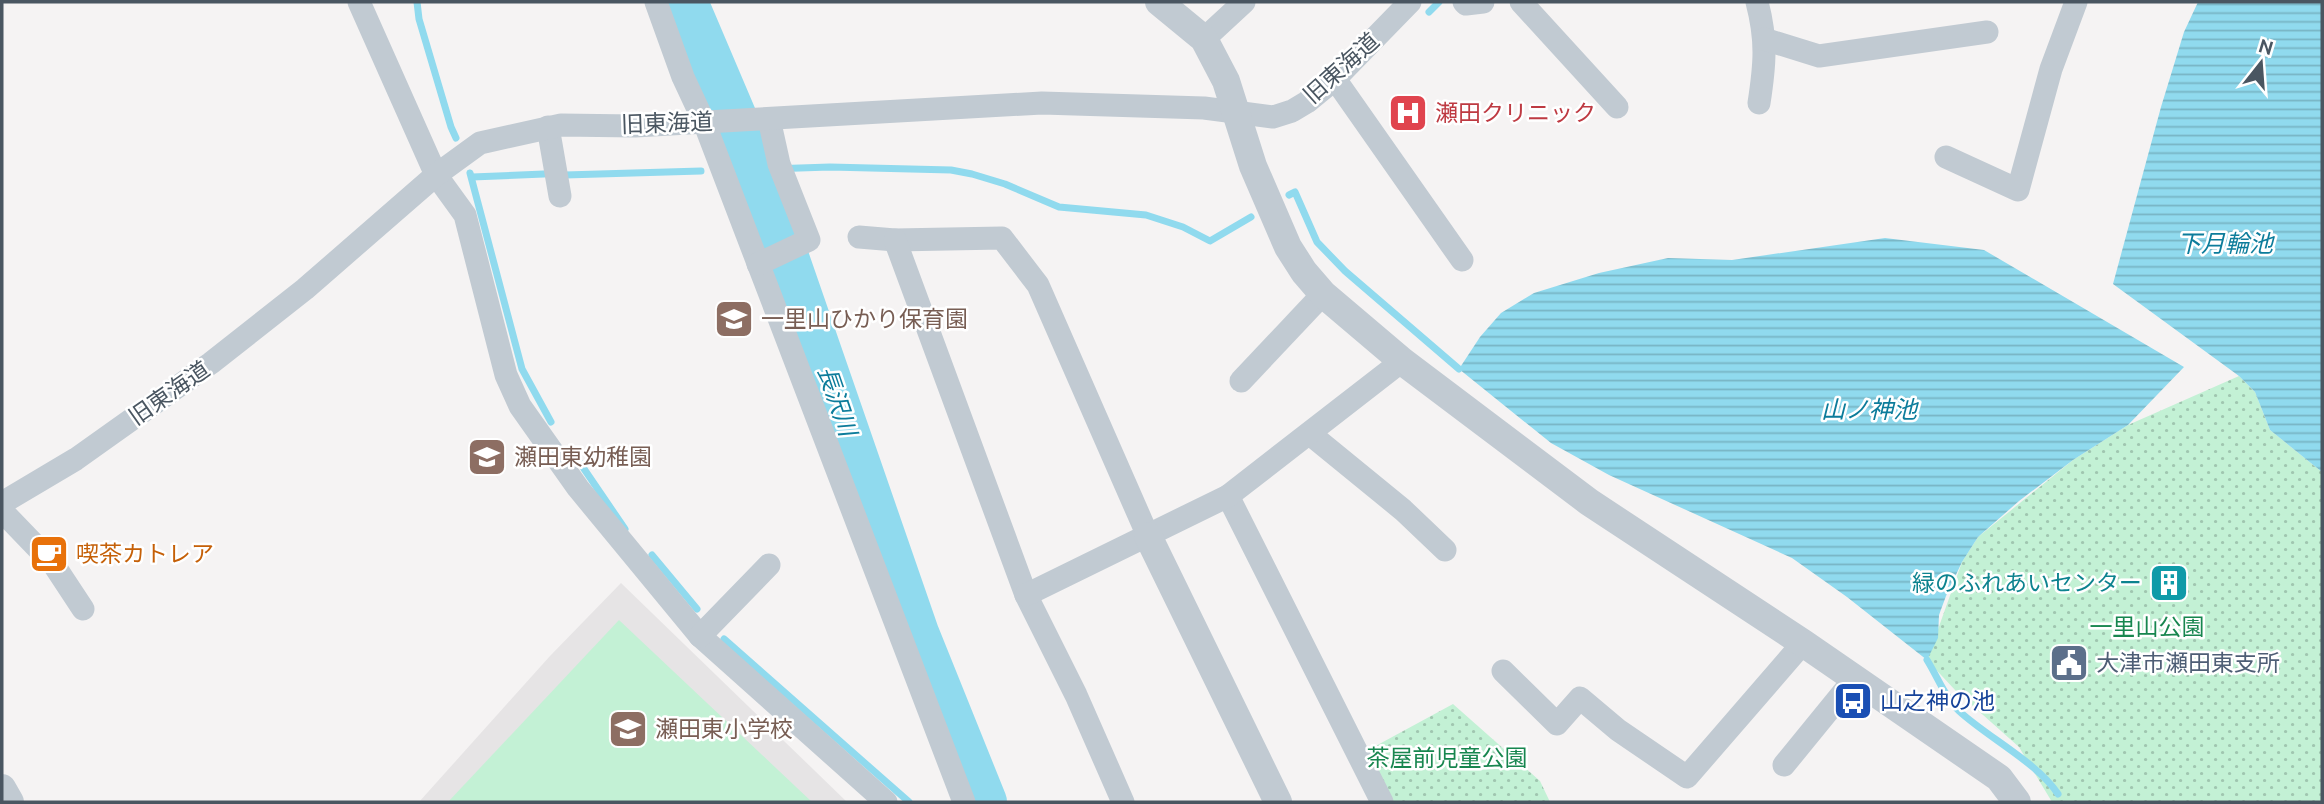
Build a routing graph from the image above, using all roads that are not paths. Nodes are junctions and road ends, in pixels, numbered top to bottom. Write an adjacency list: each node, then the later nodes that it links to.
1 (359, 2): 22 (street)
2 (656, 2): 19 (street)
3 (1159, 2): 12 (street)
4 (1244, 2): 12 (street)
5 (1410, 2): 14 (street, 旧東海道)
6 (1464, 2): 7 (street)
7 (1483, 2)
8 (1521, 2): 16 (street)
9 (1757, 2): 13 (street)
10 (2076, 2): 21 (street)
11 (1987, 32): 13 (street)
12 (1204, 39): 17 (street)
13 (1764, 39): 15 (street)
14 (1335, 79): 17 (street, 旧東海道); 26 (street)
15 (1759, 103)
16 (1617, 107)
17 (1236, 112): 18 (street, 旧東海道); 28 (street)
18 (769, 119): 19 (street, 旧東海道); 27 (street)
19 (704, 122): 20 (street, 旧東海道); 27 (street)
20 (548, 127): 22 (street, 旧東海道); 23 (street)
21 (1946, 158)
22 (436, 175): 33 (street, 旧東海道); 40 (street)
23 (560, 196)
24 (859, 237): 25 (street)
25 (895, 240): 35 (street); 38 (street)
26 (1462, 260)
27 (758, 264): 48 (street)
28 (1323, 294): 29 (street); 30 (street)
29 (1402, 361): 31 (street); 41 (street)
30 (1241, 381)
31 (1310, 435): 32 (street); 36 (street)
32 (1228, 496): 35 (street); 51 (street)
33 (2, 503)
34 (2, 511): 39 (street)
35 (1148, 536): 38 (street); 50 (street)
36 (1445, 550)
37 (769, 565): 40 (street)
38 (1026, 595): 49 (street)
39 (83, 609)
40 (700, 635): 47 (street)
41 (1803, 643): 42 (street); 43 (street)
42 (1503, 671)
43 (1854, 678): 44 (street); 52 (street)
44 (1784, 765)
45 (2, 788): 46 (street)
46 (10, 802)
47 (886, 802)
48 (964, 802)
49 (1123, 802)
50 (1278, 802)
51 (1382, 802)
52 (2017, 802)

